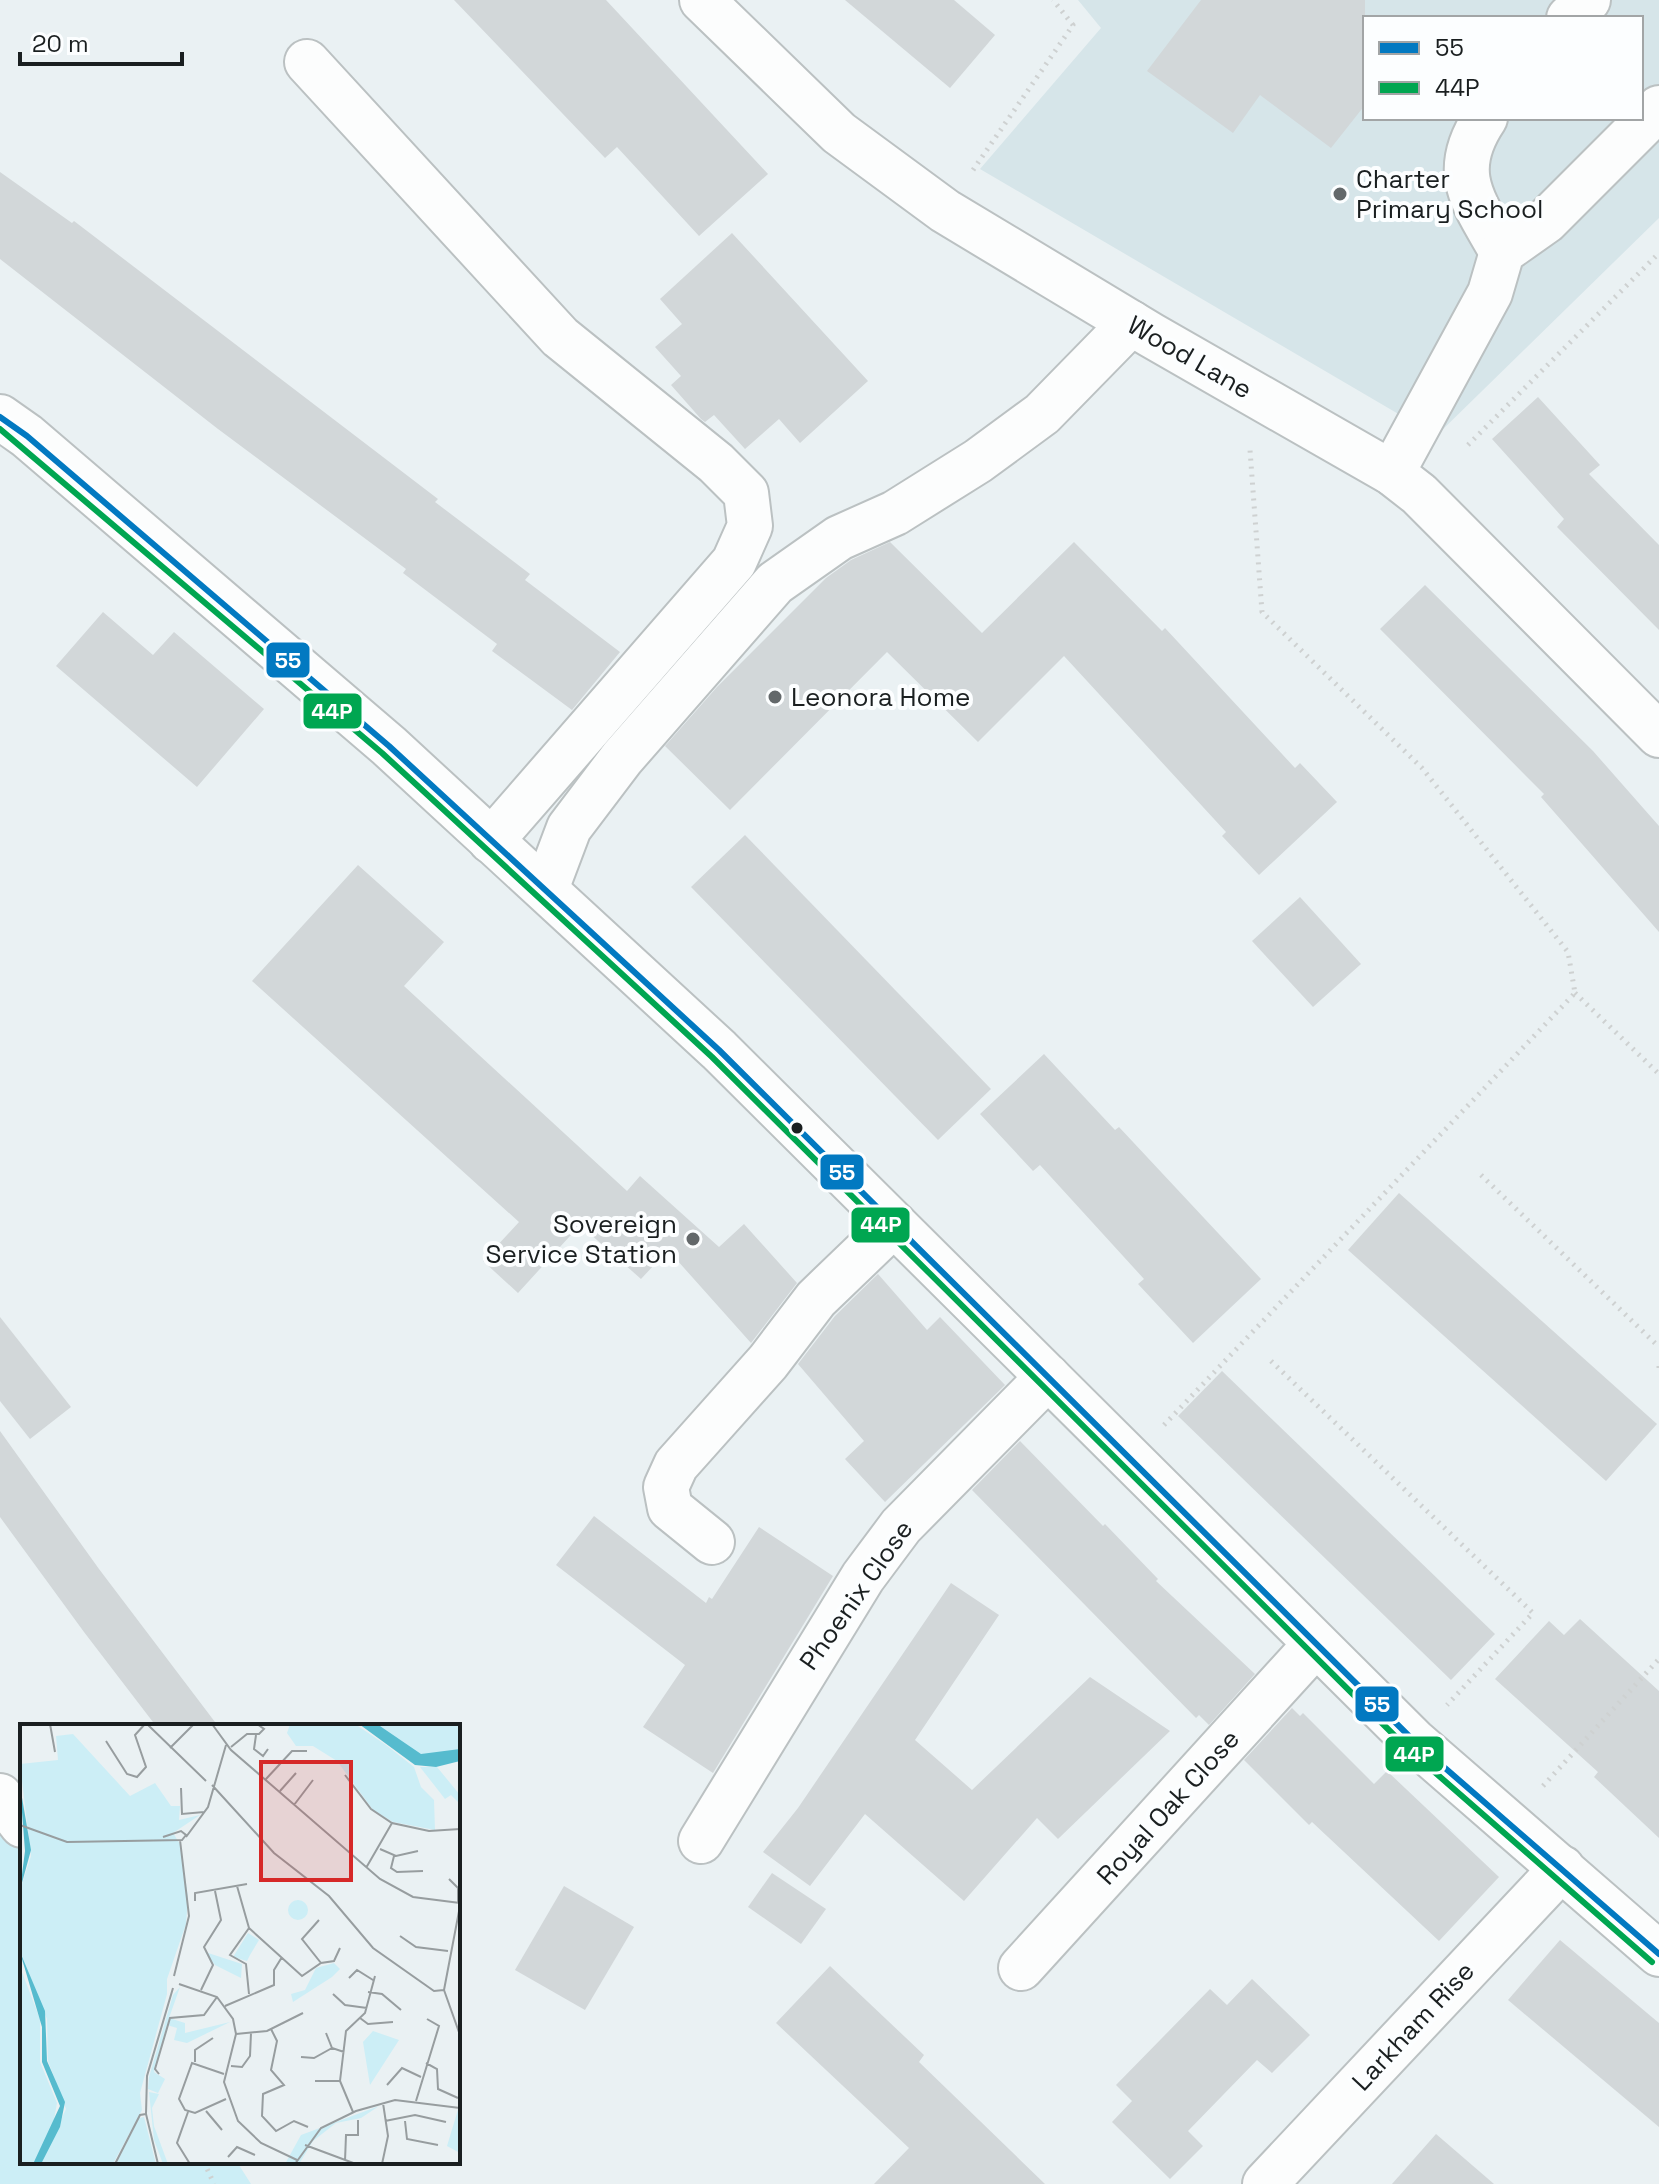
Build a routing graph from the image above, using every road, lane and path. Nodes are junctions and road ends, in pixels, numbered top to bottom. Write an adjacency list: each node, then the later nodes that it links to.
1 (702, 0): 8 (street, Wood Lane)
2 (1053, 0): 8 (path)
3 (1588, 0): 4 (street)
4 (1571, 16)
5 (307, 62): 16 (street)
6 (1659, 108): 9 (street)
7 (1484, 120): 9 (street)
8 (945, 211): 11 (street, Wood Lane)
9 (1502, 252): 14 (street)
10 (1659, 253): 14 (path)
11 (1131, 323): 12 (street, Wood Lane); 17 (street)
12 (1270, 403): 14 (street, Wood Lane); 18 (path)
13 (0, 417): 16 (street)
14 (1405, 484): 15 (street, Wood Lane)
15 (1659, 735)
16 (491, 841): 17 (street)
17 (546, 889): 21 (street)
18 (1575, 993): 19 (path); 25 (path)
19 (1659, 1074)
20 (1481, 1175): 22 (path)
21 (894, 1224): 24 (street); 26 (street)
22 (1659, 1347)
23 (1271, 1361): 29 (path)
24 (1048, 1377): 25 (street); 33 (street, Phoenix Close)
25 (1130, 1460): 27 (street)
26 (712, 1542)
27 (1315, 1645): 29 (street); 36 (street, Royal Oak Close)
28 (1659, 1659): 32 (path)
29 (1414, 1741): 32 (street)
30 (0, 1796): 31 (street)
31 (20, 1822)
32 (1510, 1822): 34 (street)
33 (701, 1841)
34 (1562, 1868): 35 (street); 39 (street, Larkham Rise)
35 (1654, 1938)
36 (1021, 1968)
37 (205, 2164): 38 (path)
38 (214, 2184)
39 (1265, 2184)

